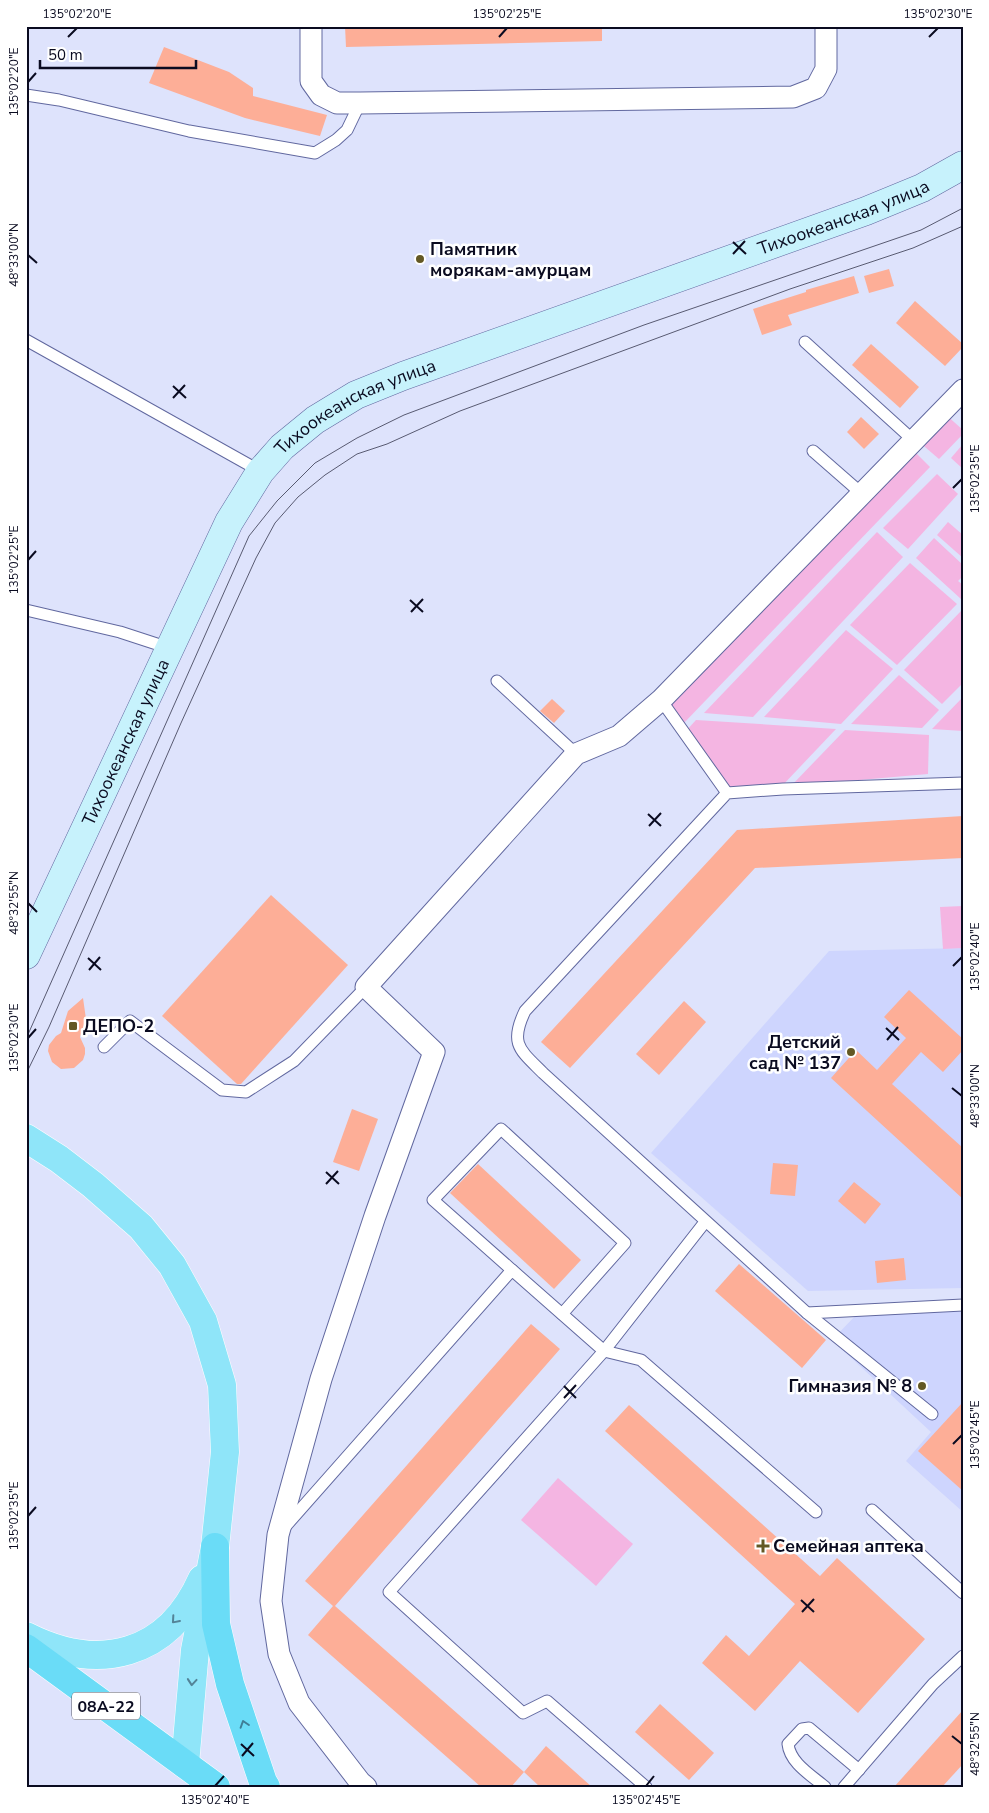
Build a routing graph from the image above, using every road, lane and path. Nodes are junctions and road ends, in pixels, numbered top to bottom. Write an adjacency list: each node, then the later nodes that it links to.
1 (311, 26): 4 (street)
2 (826, 26): 4 (street)
3 (26, 96): 4 (lane)
4 (360, 103)
5 (963, 166): 11 (main road, Тихоокеанская улица)
6 (26, 340): 11 (lane)
7 (805, 342): 9 (lane)
8 (963, 390): 9 (street)
9 (913, 440): 12 (street)
10 (814, 451): 12 (lane)
11 (260, 472): 14 (main road, Тихоокеанская улица)
12 (862, 494): 16 (street)
13 (26, 610): 14 (lane)
14 (170, 649): 20 (main road, Тихоокеанская улица)
15 (497, 680): 17 (lane)
16 (661, 700): 17 (street); 19 (lane)
17 (576, 754): 21 (street)
18 (963, 783): 19 (lane)
19 (727, 793): 24 (lane)
20 (26, 955)
21 (366, 987): 22 (lane); 33 (street)
22 (104, 1047)
23 (26, 1138): 34 (main road)
24 (705, 1222): 27 (lane); 29 (lane)
25 (512, 1270): 28 (lane); 28 (lane); 33 (lane)
26 (963, 1306): 27 (lane)
27 (807, 1313): 30 (lane)
28 (562, 1314): 29 (lane)
29 (604, 1351): 32 (lane); 44 (lane)
30 (932, 1414)
31 (872, 1510): 35 (lane)
32 (816, 1512)
33 (278, 1535): 43 (street)
34 (215, 1548): 36 (main road, one-way to 36); 39 (main road, one-way to 39); 42 (highway, one-way to 34)
35 (963, 1593)
36 (26, 1636)
37 (26, 1648): 39 (highway, 08А-22)
38 (963, 1656): 40 (lane)
39 (185, 1764): 41 (highway, 08А-22)
40 (859, 1770): 45 (lane); 46 (lane)
41 (216, 1787)
42 (266, 1787)
43 (366, 1787)
44 (646, 1787)
45 (824, 1787)
46 (844, 1787)

